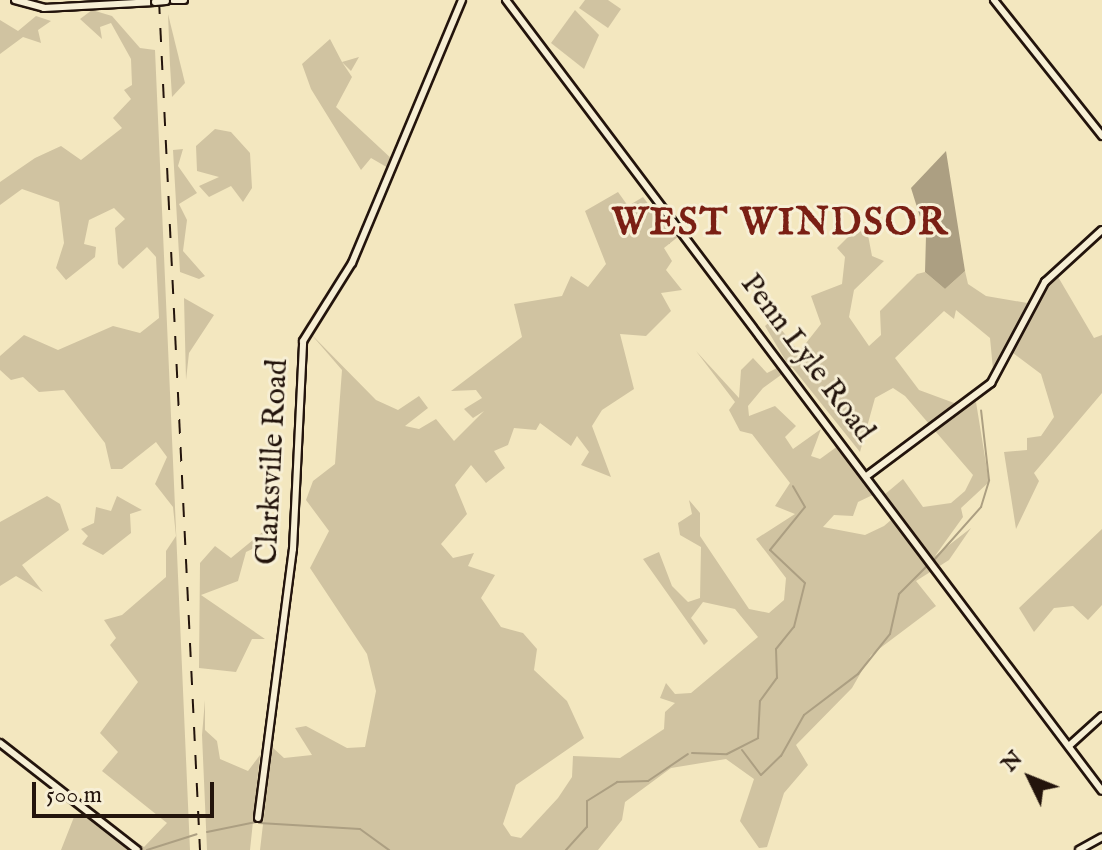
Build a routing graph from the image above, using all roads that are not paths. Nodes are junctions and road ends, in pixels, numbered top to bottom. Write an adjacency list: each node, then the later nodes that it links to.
1 (15, 0): 7 (street)
2 (184, 0): 6 (street)
3 (462, 0): 15 (street, Clarksville Road)
4 (506, 0): 10 (street, Penn Lyle Road)
5 (994, 0): 8 (street)
6 (170, 1): 7 (street, bridge)
7 (155, 2)
8 (1102, 136)
9 (1102, 230): 10 (street)
10 (868, 475): 13 (street, Penn Lyle Road)
11 (1102, 716): 13 (street)
12 (1, 745): 17 (street)
13 (1070, 745): 14 (street, Penn Lyle Road)
14 (1102, 791)
15 (258, 818)
16 (1102, 839): 18 (street); 19 (street)
17 (137, 850)
18 (1079, 850)
19 (1086, 850)

